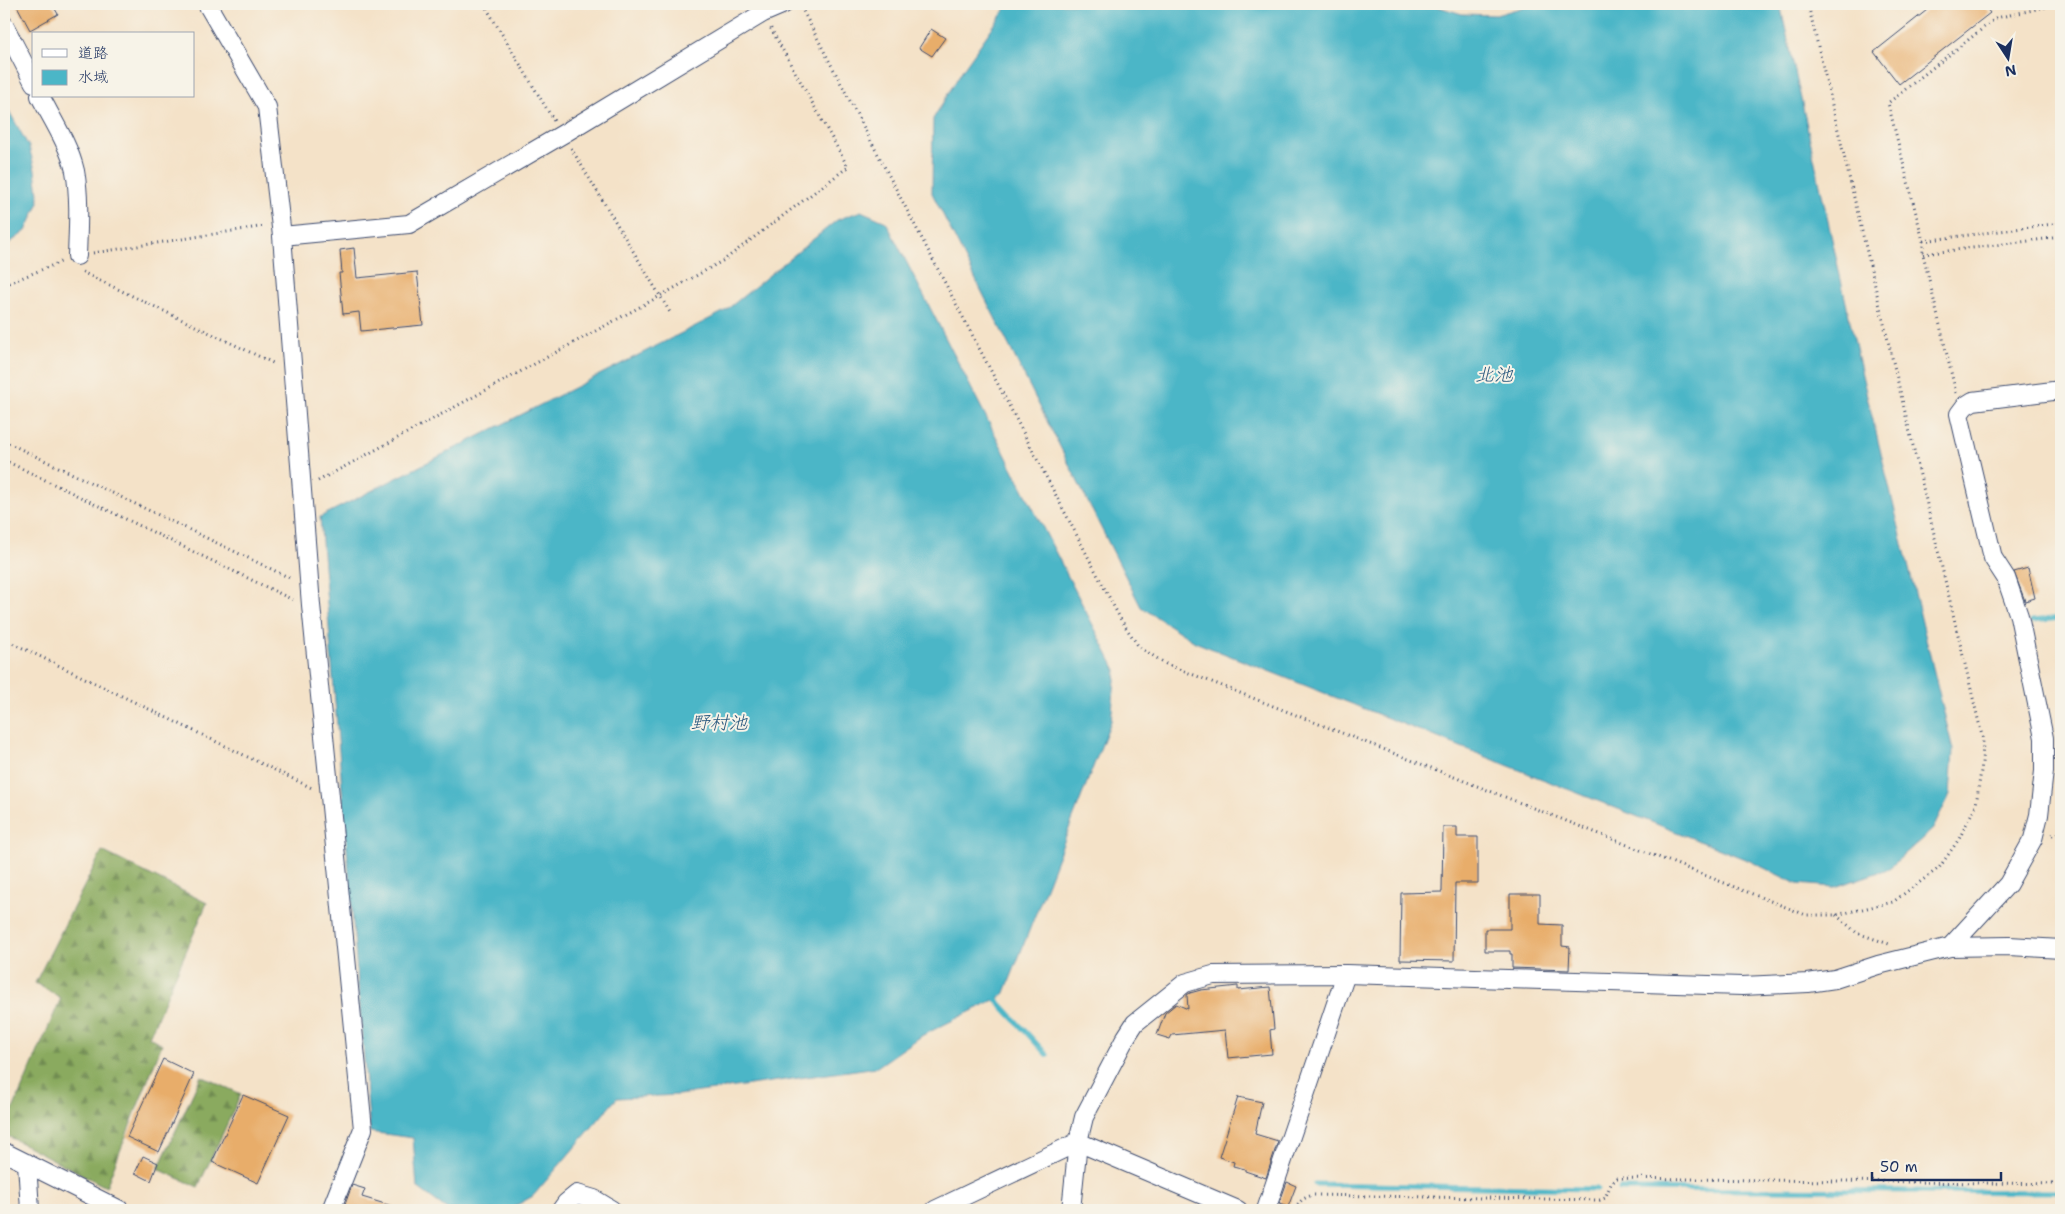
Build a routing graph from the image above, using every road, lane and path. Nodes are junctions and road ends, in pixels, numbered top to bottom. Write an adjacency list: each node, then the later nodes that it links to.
1 (207, 4): 13 (street)
2 (484, 4): 11 (path)
3 (784, 4): 7 (street)
4 (799, 4): 31 (path)
5 (1808, 4): 31 (path)
6 (2060, 4): 15 (path)
7 (763, 13): 11 (street); 19 (path)
8 (4, 25): 9 (street)
9 (32, 79)
10 (41, 98): 17 (street)
11 (563, 134): 13 (street); 19 (path)
12 (2061, 223): 15 (path)
13 (282, 229): 17 (path); 21 (street)
14 (2061, 237): 16 (path)
15 (1923, 241): 16 (path)
16 (1923, 254): 23 (path)
17 (77, 256): 18 (path); 21 (path)
18 (4, 285)
19 (662, 296): 20 (path); 26 (path)
20 (671, 314)
21 (292, 372): 26 (street)
22 (2061, 390): 23 (street)
23 (1965, 406): 33 (street)
24 (4, 442): 27 (path)
25 (4, 460): 28 (path)
26 (302, 488): 27 (street)
27 (310, 584): 28 (street)
28 (311, 605): 30 (street)
29 (4, 639): 30 (path)
30 (329, 794): 42 (street)
31 (1836, 915): 32 (path)
32 (1892, 945)
33 (1950, 947): 34 (street); 35 (street)
34 (2061, 949)
35 (1346, 974): 36 (street); 48 (street)
36 (1078, 1142): 45 (street); 46 (street); 47 (street)
37 (4, 1152): 38 (street)
38 (27, 1163): 40 (street); 41 (street)
39 (2061, 1184): 49 (path)
40 (30, 1210)
41 (120, 1210)
42 (331, 1210)
43 (561, 1210): 44 (street)
44 (612, 1210)
45 (935, 1210)
46 (1071, 1210)
47 (1238, 1210)
48 (1266, 1210)
49 (1296, 1210)

